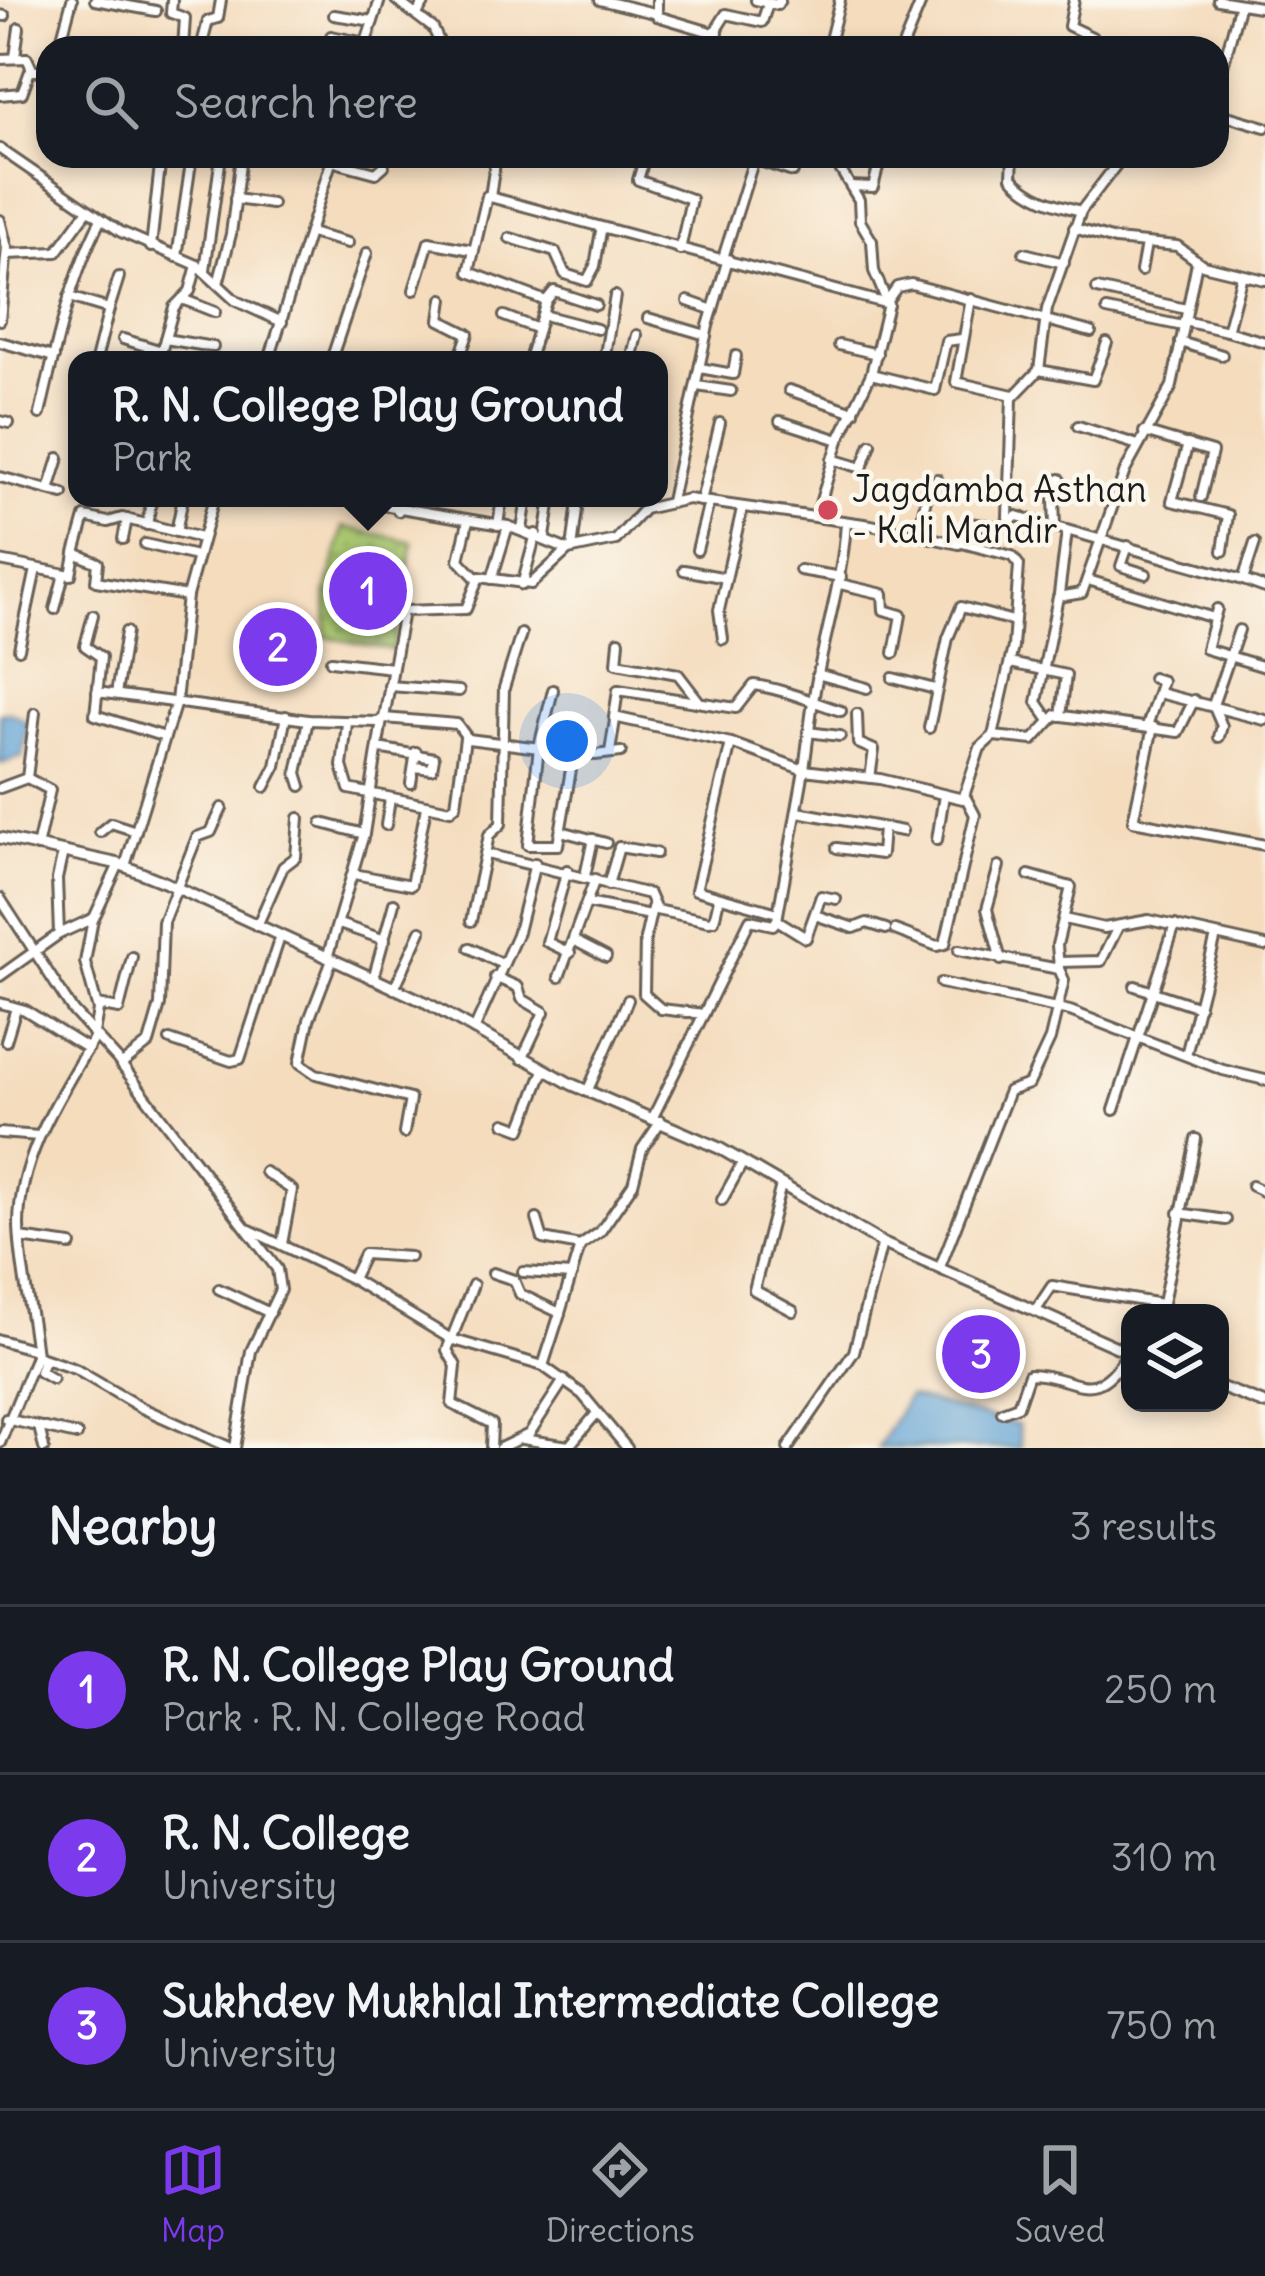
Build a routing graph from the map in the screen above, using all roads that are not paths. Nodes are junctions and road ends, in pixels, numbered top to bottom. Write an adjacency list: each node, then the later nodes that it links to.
1 (72, 0): 26 (street)
2 (95, 0): 19 (street)
3 (172, 0): 27 (street)
4 (221, 0): 28 (street)
5 (380, 0): 23 (street)
6 (397, 0): 20 (street)
7 (426, 0): 20 (street)
8 (600, 0): 21 (street)
9 (657, 0): 21 (street)
10 (756, 0): 16 (street)
11 (780, 0): 16 (street)
12 (840, 0): 32 (street)
13 (1074, 0): 34 (street)
14 (1218, 0): 17 (street)
15 (917, 1): 33 (street)
16 (768, 4): 25 (street)
17 (1239, 7): 18 (street); 35 (street)
18 (1265, 8)
19 (156, 11)
20 (417, 14): 30 (street)
21 (655, 14): 25 (street)
22 (334, 15): 23 (street)
23 (373, 21): 29 (street)
24 (20, 28): 36 (street)
25 (718, 30): 31 (street)
26 (62, 36)
27 (184, 36)
28 (204, 36)
29 (368, 36)
30 (438, 36)
31 (717, 36)
32 (831, 36)
33 (906, 36)
34 (1090, 36)
35 (1229, 44)
36 (15, 57): 37 (street); 38 (street)
37 (0, 59)
38 (33, 70): 39 (street); 40 (street)
39 (36, 70)
40 (0, 95)
41 (1229, 116): 42 (street)
42 (1265, 127)
43 (0, 149): 62 (street)
44 (160, 168): 73 (street)
45 (190, 168): 79 (street)
46 (219, 168): 83 (street)
47 (239, 168): 60 (street)
48 (329, 168): 68 (street)
49 (494, 168): 59 (street)
50 (640, 168): 75 (street)
51 (751, 168): 80 (street)
52 (782, 168): 57 (street)
53 (839, 168): 58 (street)
54 (878, 168): 58 (street)
55 (1013, 168): 63 (street)
56 (1114, 168): 63 (street)
57 (793, 172)
58 (849, 186): 99 (street)
59 (488, 196): 67 (street); 74 (street)
60 (235, 199): 61 (street); 89 (street)
61 (272, 204)
62 (88, 210): 64 (street); 77 (street)
63 (1081, 211): 66 (street)
64 (101, 219): 73 (street); 93 (street)
65 (0, 220): 69 (street)
66 (1074, 228): 72 (street); 82 (street)
67 (601, 231): 70 (street); 75 (street)
68 (310, 232): 71 (street); 111 (street)
69 (3, 235): 77 (street)
70 (510, 238)
71 (348, 243)
72 (1146, 244): 81 (street); 84 (street)
73 (151, 247): 79 (street)
74 (472, 250): 91 (street); 98 (street)
75 (680, 250): 80 (street)
76 (1024, 253): 82 (street)
77 (7, 254): 87 (street)
78 (367, 254): 132 (street)
79 (177, 257): 83 (street)
80 (725, 259): 99 (street); 103 (street)
81 (1197, 262): 85 (street); 102 (street)
82 (1064, 263): 109 (street)
83 (201, 267): 89 (street); 94 (street)
84 (1141, 271)
85 (1243, 274): 88 (street); 115 (street)
86 (119, 277): 101 (street)
87 (3, 279): 110 (street)
88 (1265, 280)
89 (218, 284): 111 (street)
90 (1097, 289): 102 (street)
91 (414, 290)
92 (616, 296): 135 (street)
93 (68, 297): 101 (street); 140 (street)
94 (181, 299): 105 (street); 120 (street)
95 (443, 299): 133 (street)
96 (970, 299): 99 (street); 109 (street); 121 (street)
97 (688, 301): 103 (street)
98 (546, 302): 100 (street); 106 (street)
99 (888, 302): 137 (street)
100 (596, 305)
101 (109, 309): 128 (street)
102 (1186, 309): 112 (street)
103 (713, 310): 118 (street)
104 (1107, 310): 112 (street)
105 (215, 312)
106 (543, 315): 113 (street); 114 (street)
107 (504, 316): 114 (street)
108 (648, 318): 118 (street)
109 (1045, 318): 116 (street); 143 (street)
110 (0, 320)
111 (282, 322): 131 (street)
112 (1184, 323): 115 (street); 123 (street)
113 (598, 328)
114 (538, 329): 134 (street)
115 (1227, 331): 124 (street)
116 (1091, 332)
117 (637, 335): 136 (street)
118 (706, 335): 141 (street)
119 (123, 339): 129 (street)
120 (165, 339): 127 (street); 130 (street)
121 (962, 339): 142 (street); 144 (street)
122 (0, 342): 140 (street)
123 (1180, 342): 138 (street); 155 (street)
124 (1265, 342)
125 (1107, 343): 143 (street)
126 (839, 345): 137 (street)
127 (213, 347)
128 (98, 351)
129 (151, 351)
130 (161, 351)
131 (272, 351)
132 (334, 351)
133 (462, 351)
134 (532, 351)
135 (606, 351)
136 (633, 351)
137 (877, 354): 145 (street)
138 (1222, 355)
139 (736, 356): 141 (street)
140 (54, 358): 151 (street)
141 (700, 368): 146 (street)
142 (941, 368): 144 (street); 145 (street)
143 (1040, 370): 149 (street)
144 (956, 371): 149 (street)
145 (871, 374): 150 (street)
146 (697, 386): 148 (street); 168 (street)
147 (790, 390): 150 (street)
148 (731, 391)
149 (1013, 395): 186 (street)
150 (854, 412): 156 (street)
151 (40, 414)
152 (780, 421): 156 (street)
153 (720, 423): 169 (street)
154 (1078, 426): 159 (street)
155 (1144, 432): 158 (street); 159 (street)
156 (839, 440): 161 (street)
157 (871, 444): 161 (street)
158 (1188, 444): 167 (street); 207 (street)
159 (1138, 445): 199 (street)
160 (59, 458): 165 (street)
161 (832, 459): 185 (street)
162 (0, 477): 165 (street)
163 (938, 479): 197 (street)
164 (1060, 479): 192 (street)
165 (49, 490): 166 (street)
166 (63, 494)
167 (1201, 497)
168 (671, 501): 169 (street); 170 (street)
169 (705, 501): 182 (street); 206 (street)
170 (668, 502)
171 (150, 507): 190 (street)
172 (181, 507): 195 (street)
173 (211, 507): 198 (street)
174 (380, 507): 183 (street)
175 (398, 507): 183 (street)
176 (502, 507): 191 (street)
177 (526, 507): 193 (street)
178 (549, 507): 196 (street)
179 (577, 507): 205 (street)
180 (640, 507): 184 (street)
181 (654, 507): 184 (street)
182 (742, 509): 185 (street); 217 (street)
183 (398, 511): 188 (street)
184 (639, 512): 205 (street)
185 (816, 517): 189 (street)
186 (1008, 517): 192 (street); 201 (street)
187 (127, 519): 190 (street); 200 (street); 208 (street)
188 (468, 522): 191 (street); 216 (street)
189 (846, 523): 197 (street); 219 (street)
190 (147, 525): 195 (street)
191 (503, 525): 193 (street); 218 (street)
192 (1055, 528): 194 (street)
193 (522, 530): 196 (street)
194 (1067, 531): 199 (street); 224 (street)
195 (176, 532): 198 (street)
196 (541, 535): 205 (street); 222 (street)
197 (918, 535): 201 (street)
198 (201, 538): 209 (street)
199 (1097, 538): 204 (street); 220 (street)
200 (123, 539)
201 (962, 543): 228 (street)
202 (1255, 543): 221 (street)
203 (145, 544): 209 (street)
204 (1128, 547): 215 (street); 221 (street)
205 (570, 549): 222 (street)
206 (697, 550)
207 (1222, 550)
208 (75, 553): 214 (street); 225 (street)
209 (196, 556): 225 (street)
210 (0, 561): 211 (street)
211 (36, 569): 214 (street); 234 (street)
212 (684, 570): 217 (street)
213 (800, 570): 219 (street)
214 (64, 574): 226 (street)
215 (1146, 574)
216 (476, 578): 218 (street); 240 (street)
217 (726, 578): 232 (street)
218 (492, 579): 222 (street)
219 (840, 580): 235 (street); 242 (street)
220 (1088, 580): 224 (street); 236 (street)
221 (1243, 580): 223 (street)
222 (522, 585)
223 (1265, 588)
224 (1059, 594): 241 (street)
225 (187, 596): 254 (street)
226 (55, 609)
227 (94, 615): 250 (street)
228 (1013, 621): 238 (street); 247 (street)
229 (1239, 630): 236 (street)
230 (126, 632): 252 (street)
231 (520, 634): 277 (street)
232 (723, 639)
233 (619, 641): 255 (street)
234 (19, 649)
235 (894, 653)
236 (1230, 656): 239 (street); 257 (street)
237 (331, 661): 240 (street)
238 (1010, 663): 241 (street); 273 (street)
239 (1265, 667)
240 (392, 668): 245 (street)
241 (1042, 671): 262 (street); 263 (street)
242 (817, 674): 246 (street); 256 (street)
243 (893, 678): 247 (street)
244 (1154, 678): 251 (street)
245 (389, 686): 249 (street); 264 (street)
246 (867, 688)
247 (935, 689): 270 (street)
248 (553, 690): 279 (street)
249 (459, 691)
250 (98, 692): 252 (street); 274 (street)
251 (1159, 693): 253 (street); 269 (street)
252 (116, 694): 254 (street)
253 (1194, 700): 257 (street); 269 (street)
254 (176, 702): 261 (street); 274 (street)
255 (698, 702): 256 (street); 266 (street)
256 (813, 702): 258 (street); 271 (street)
257 (1214, 705): 267 (street); 275 (street)
258 (841, 711)
259 (35, 713): 285 (street)
260 (856, 714): 286 (street)
261 (286, 716): 265 (street); 289 (street)
262 (1061, 716): 263 (street); 269 (street)
263 (1048, 718): 273 (street)
264 (383, 719): 268 (street); 276 (street); 280 (street)
265 (308, 720): 268 (street); 288 (street)
266 (615, 720): 278 (street); 282 (street)
267 (1265, 720)
268 (347, 723): 292 (street)
269 (1150, 726): 311 (street)
270 (929, 728)
271 (808, 732): 272 (street); 284 (street)
272 (840, 736)
273 (993, 736): 293 (street)
274 (165, 737): 302 (street)
275 (1219, 737)
276 (465, 738): 277 (street); 295 (street)
277 (504, 740): 279 (street); 316 (street)
278 (731, 742): 284 (street); 328 (street)
279 (539, 747): 282 (street); 303 (street)
280 (378, 748): 281 (street); 292 (street)
281 (416, 752): 283 (street); 283 (street)
282 (574, 752): 303 (street)
283 (414, 767): 287 (street)
284 (804, 770): 286 (street); 297 (street)
285 (27, 778): 290 (street); 312 (street)
286 (870, 778): 291 (street)
287 (411, 783)
288 (301, 786)
289 (265, 787)
290 (0, 788)
291 (944, 795): 293 (street); 309 (street)
292 (371, 796): 294 (street); 306 (street)
293 (966, 797): 332 (street)
294 (390, 799): 295 (street); 300 (street)
295 (426, 807): 321 (street)
296 (222, 808): 325 (street)
297 (798, 812): 301 (street); 333 (street)
298 (299, 818): 340 (street)
299 (322, 823): 306 (street)
300 (386, 825)
301 (883, 828): 304 (street); 313 (street)
302 (136, 831): 305 (street); 318 (street)
303 (561, 831): 308 (street)
304 (902, 831)
305 (100, 832)
306 (364, 834): 321 (street)
307 (0, 838): 312 (main road)
308 (593, 839): 310 (street); 323 (street)
309 (937, 840)
310 (607, 843)
311 (1265, 845)
312 (38, 847): 314 (main road)
313 (837, 848)
314 (63, 852): 318 (main road); 342 (street)
315 (656, 853): 324 (street)
316 (486, 854): 317 (street); 336 (street)
317 (535, 863): 320 (street); 356 (street)
318 (122, 865): 325 (main road); 334 (street)
319 (999, 866): 355 (street)
320 (567, 870): 323 (street); 350 (street)
321 (353, 874): 337 (street)
322 (1030, 875): 335 (street)
323 (590, 878): 324 (street); 330 (street)
324 (608, 885): 331 (street)
325 (179, 889): 340 (main road); 381 (street)
326 (0, 898): 351 (street)
327 (836, 898): 332 (street)
328 (719, 899): 331 (street); 333 (street)
329 (394, 903): 345 (street)
330 (587, 903): 331 (street); 346 (street)
331 (651, 911): 372 (street)
332 (815, 915): 333 (street)
333 (777, 917): 372 (street)
334 (94, 918): 342 (street); 368 (street)
335 (1064, 919): 338 (street); 357 (street)
336 (471, 921)
337 (339, 924): 345 (street); 354 (street)
338 (1119, 925): 339 (street); 357 (street)
339 (1175, 925): 343 (street); 365 (street)
340 (257, 926): 344 (main road)
341 (421, 931): 364 (street)
342 (59, 934): 351 (street)
343 (1216, 936): 347 (street); 369 (street)
344 (280, 937): 354 (main road); 376 (street)
345 (385, 940): 361 (street)
346 (575, 940): 350 (street); 353 (street)
347 (1265, 946)
348 (470, 949): 356 (street)
349 (959, 950): 355 (street)
350 (570, 953): 360 (street)
351 (35, 956): 358 (street); 374 (street)
352 (131, 957): 368 (street)
353 (606, 957)
354 (330, 959): 361 (main road); 389 (street)
355 (1001, 962): 357 (street)
356 (500, 963): 359 (street)
357 (1059, 966): 371 (street)
358 (0, 976)
359 (495, 977): 373 (street); 380 (street)
360 (559, 977)
361 (373, 979): 364 (main road)
362 (941, 982): 371 (street)
363 (1135, 986): 365 (street)
364 (394, 989): 373 (main road)
365 (1155, 992): 369 (street); 375 (street)
366 (628, 1000): 384 (street)
367 (0, 1003): 370 (street)
368 (97, 1005): 374 (street)
369 (1199, 1007): 379 (street)
370 (16, 1008): 377 (street); 378 (street)
371 (1059, 1010): 375 (street); 408 (street)
372 (704, 1014): 386 (street)
373 (474, 1030): 380 (main road)
374 (95, 1034): 378 (street); 381 (street)
375 (1140, 1037): 379 (street); 385 (street)
376 (170, 1040)
377 (6, 1041)
378 (88, 1048): 390 (street)
379 (1186, 1055): 383 (street)
380 (522, 1059): 382 (main road)
381 (121, 1065): 401 (street)
382 (544, 1070): 384 (main road); 387 (street)
383 (1265, 1080)
384 (587, 1092): 386 (main road)
385 (1114, 1110)
386 (657, 1119): 392 (main road); 406 (street)
387 (505, 1123)
388 (0, 1133): 390 (street)
389 (404, 1133)
390 (39, 1136): 402 (street)
391 (1196, 1139): 398 (street)
392 (743, 1162): 394 (main road); 397 (street)
393 (265, 1172): 405 (street)
394 (781, 1185): 403 (main road); 418 (street)
395 (1252, 1186): 396 (street)
396 (1265, 1192)
397 (722, 1200)
398 (1180, 1213): 400 (street); 416 (street)
399 (537, 1219): 406 (street)
400 (1226, 1220)
401 (249, 1229): 405 (street); 419 (street)
402 (20, 1238): 404 (street); 424 (street)
403 (882, 1243): 408 (main road); 443 (street)
404 (70, 1244)
405 (282, 1244): 412 (street)
406 (580, 1246): 411 (street)
407 (410, 1257): 412 (street)
408 (940, 1268): 417 (main road)
409 (523, 1272): 411 (street)
410 (493, 1273): 420 (street)
411 (572, 1275): 420 (street)
412 (352, 1279): 421 (street)
413 (472, 1285): 421 (street)
414 (219, 1289): 419 (street)
415 (1138, 1304): 417 (street)
416 (1163, 1304)
417 (1036, 1310): 423 (main road)
418 (793, 1311)
419 (270, 1312): 440 (street)
420 (560, 1313): 426 (street)
421 (451, 1339): 426 (street); 441 (street)
422 (0, 1340): 424 (street)
423 (1121, 1348)
424 (38, 1355): 427 (street); 433 (street); 438 (street)
425 (1121, 1363): 432 (street)
426 (543, 1366): 428 (street)
427 (52, 1379)
428 (564, 1379): 431 (street); 436 (street)
429 (1229, 1390): 430 (main road)
430 (1265, 1404)
431 (598, 1412): 436 (street); 442 (street)
432 (1002, 1412)
433 (3, 1424): 434 (street); 437 (street)
434 (39, 1430): 435 (street); 439 (street)
435 (77, 1435)
436 (520, 1439): 441 (street)
437 (0, 1443)
438 (218, 1446): 440 (street)
439 (44, 1448)
440 (233, 1448)
441 (496, 1448)
442 (627, 1448)
443 (788, 1448)

